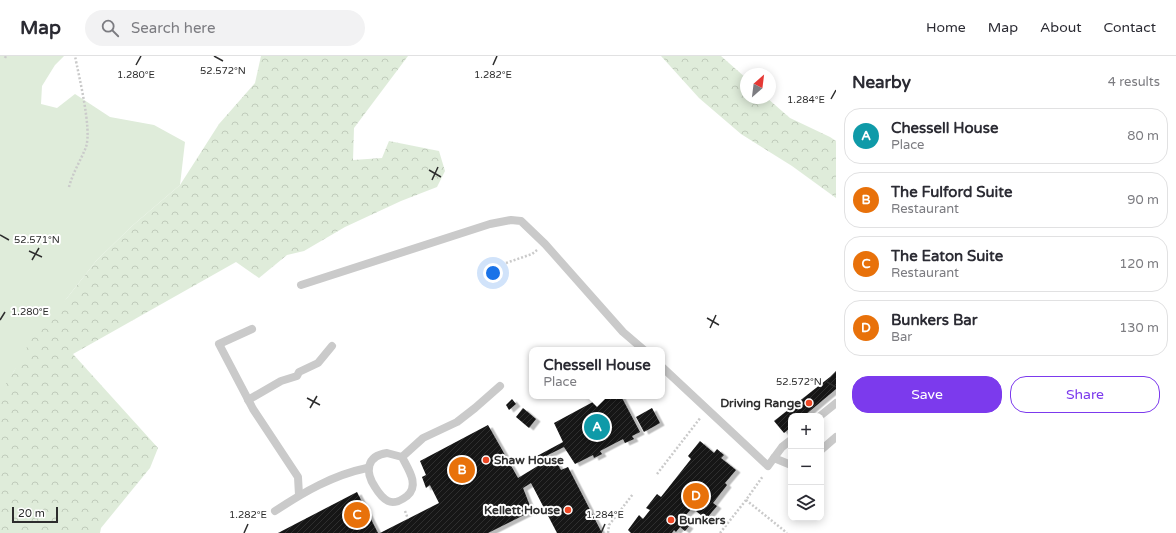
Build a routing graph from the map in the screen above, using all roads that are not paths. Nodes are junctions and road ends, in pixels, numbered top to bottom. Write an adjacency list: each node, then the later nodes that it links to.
1 (301, 285): 4 (lane)
2 (252, 329): 7 (lane)
3 (332, 346): 7 (lane)
4 (641, 347)
5 (665, 370): 14 (lane)
6 (500, 386): 13 (lane)
7 (248, 400): 17 (lane)
8 (836, 403): 9 (lane)
9 (824, 413)
10 (836, 436): 12 (lane)
11 (788, 442): 14 (lane)
12 (822, 449)
13 (402, 457): 16 (lane); 16 (lane)
14 (774, 458): 15 (lane)
15 (788, 465)
16 (368, 468): 17 (lane)
17 (299, 495): 18 (lane)
18 (275, 511)

